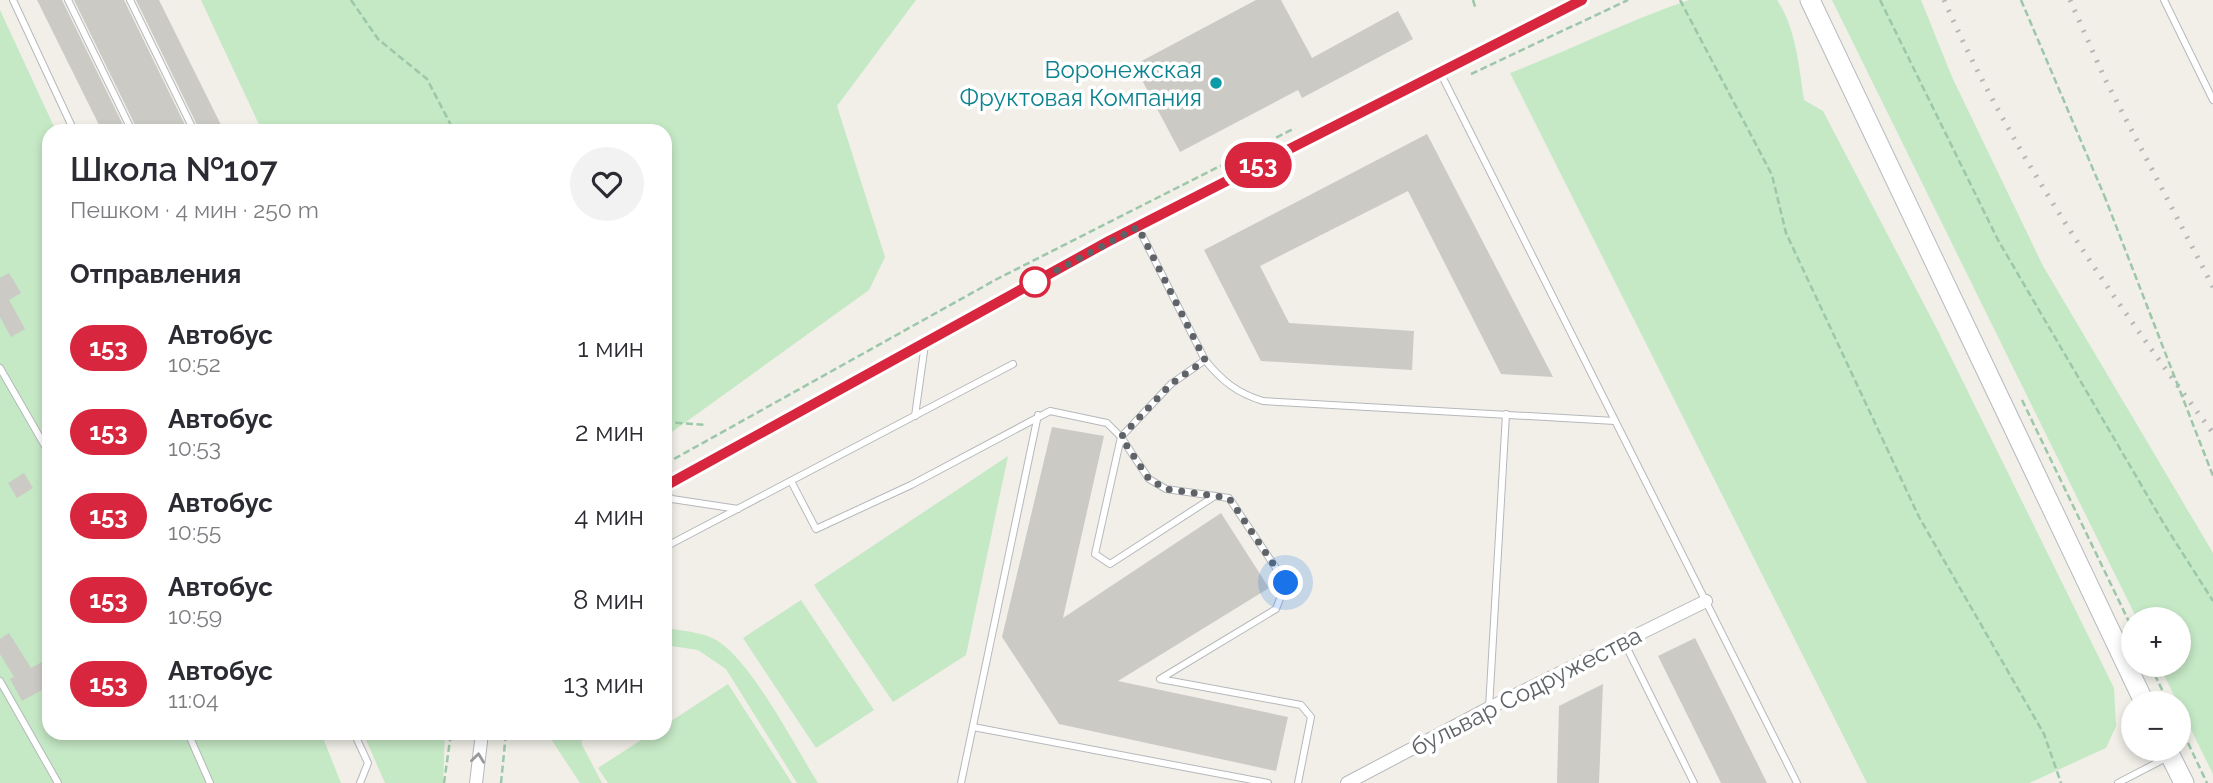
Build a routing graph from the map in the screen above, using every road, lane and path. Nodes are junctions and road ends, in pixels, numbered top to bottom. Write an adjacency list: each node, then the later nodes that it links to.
1 (13, 0): 15 (lane)
2 (68, 0): 16 (lane)
3 (130, 0): 17 (lane)
4 (351, 0): 18 (path)
5 (1473, 0): 12 (path)
6 (1582, 0): 13 (street)
7 (1680, 0): 66 (path)
8 (1810, 0): 43 (street)
9 (1880, 0): 40 (path)
10 (2021, 0): 32 (path, bridge)
11 (2164, 0): 14 (lane)
12 (1476, 10)
13 (1439, 72): 19 (street); 27 (lane)
14 (2213, 100)
15 (71, 124)
16 (129, 124)
17 (191, 124)
18 (450, 124)
19 (1138, 227): 20 (street); 21 (lane)
20 (926, 342): 26 (lane); 34 (street)
21 (1205, 360): 24 (lane); 30 (lane)
22 (1013, 364): 26 (lane)
23 (0, 368): 31 (lane)
24 (1506, 414): 27 (lane); 44 (lane)
25 (1038, 415): 30 (lane); 33 (lane); 45 (lane)
26 (915, 416): 33 (lane)
27 (1615, 421): 39 (lane)
28 (672, 422): 29 (path)
29 (708, 425)
30 (1121, 437): 35 (lane); 35 (lane)
31 (42, 441)
32 (2213, 476)
33 (791, 481): 37 (lane)
34 (672, 482)
35 (1215, 496): 62 (lane)
36 (672, 499): 37 (lane)
37 (738, 509): 38 (lane)
38 (672, 543)
39 (1706, 601): 41 (street, бульвар Содружества); 65 (lane)
40 (2213, 601)
41 (1624, 642): 44 (street, бульвар Содружества); 64 (lane)
42 (0, 681): 54 (lane)
43 (2139, 691)
44 (1489, 708): 63 (street, бульвар Содружества)
45 (972, 727): 60 (lane); 61 (lane)
46 (191, 740): 55 (lane)
47 (357, 740): 56 (lane)
48 (450, 740): 57 (path)
49 (481, 740): 58 (street, one-way to 49)
50 (505, 740): 59 (path)
51 (2191, 749): 69 (path)
52 (2155, 761): 67 (lane)
53 (2172, 761): 68 (street)
54 (58, 783)
55 (210, 783)
56 (360, 783)
57 (444, 783)
58 (476, 783)
59 (501, 783)
60 (961, 783)
61 (1268, 783)
62 (1298, 783)
63 (1346, 783)
64 (1694, 783)
65 (1797, 783)
66 (2061, 783)
67 (2118, 783)
68 (2184, 783)
69 (2207, 783)

